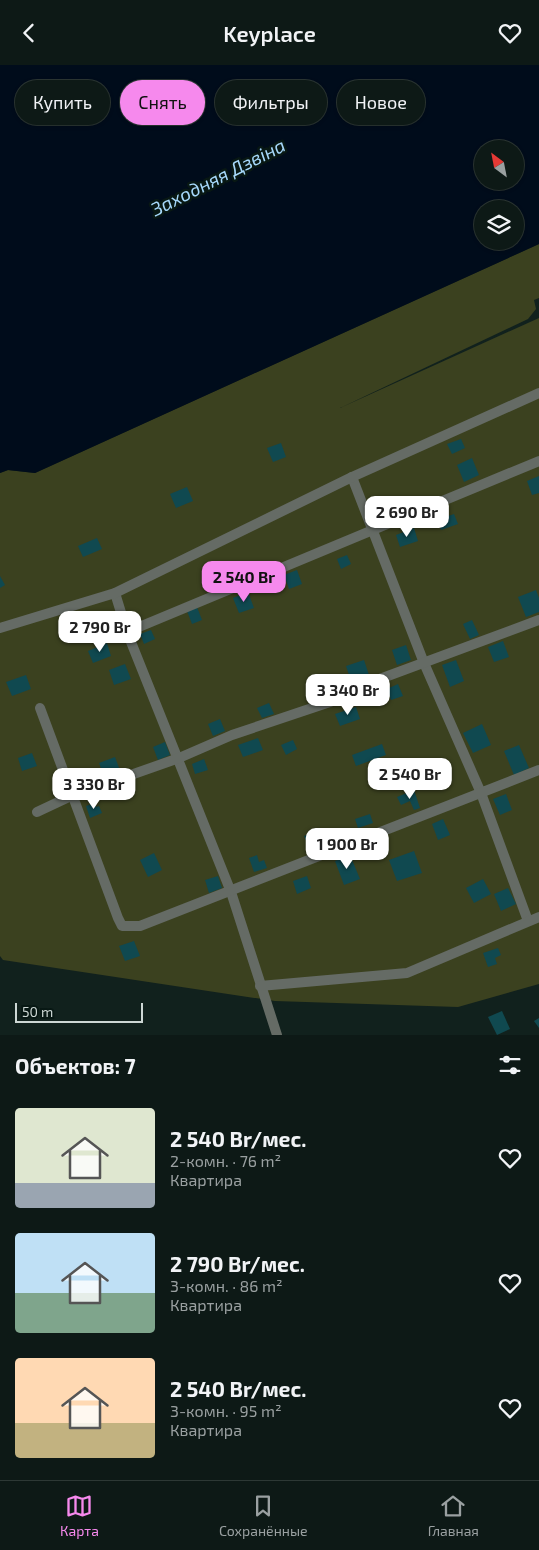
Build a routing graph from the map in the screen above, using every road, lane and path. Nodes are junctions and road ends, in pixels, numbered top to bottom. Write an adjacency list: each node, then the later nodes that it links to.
1 (539, 393): 3 (street)
2 (539, 461): 4 (street)
3 (352, 477): 4 (street); 5 (street)
4 (373, 531): 8 (street); 9 (street)
5 (115, 593): 7 (street); 8 (street)
6 (539, 620): 9 (street)
7 (0, 628)
8 (127, 632): 11 (street)
9 (424, 663): 11 (street); 13 (street)
10 (40, 707): 14 (street)
11 (179, 758): 14 (street); 16 (street)
12 (539, 770): 13 (street)
13 (481, 793): 16 (street); 18 (street)
14 (71, 796): 15 (street); 16 (street)
15 (37, 812)
16 (231, 892): 19 (street)
17 (539, 917): 18 (street)
18 (528, 921): 19 (street)
19 (260, 985): 20 (street)
20 (277, 1035)

